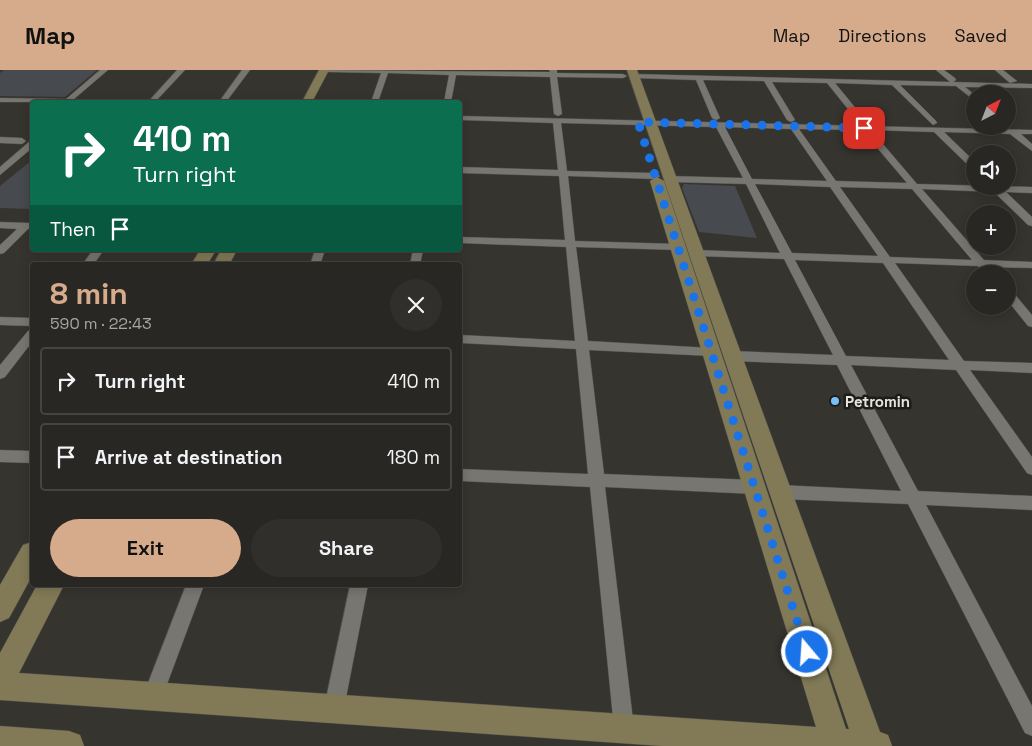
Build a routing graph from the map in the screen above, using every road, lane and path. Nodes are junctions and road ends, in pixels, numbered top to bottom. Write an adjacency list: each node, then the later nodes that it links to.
1 (104, 70): 26 (street)
2 (115, 70): 27 (street)
3 (181, 70): 28 (street)
4 (246, 70): 29 (street)
5 (326, 70): 6 (street); 30 (main road)
6 (386, 70): 10 (street); 31 (street)
7 (530, 70): 11 (street)
8 (940, 70): 22 (street)
9 (999, 70): 21 (street)
10 (453, 71): 11 (street); 32 (street)
11 (553, 72): 14 (street); 37 (street)
12 (690, 72): 13 (street); 16 (street)
13 (758, 72): 15 (street)
14 (626, 73): 16 (street); 39 (main road)
15 (818, 73): 18 (street)
16 (659, 75): 17 (street)
17 (699, 78): 19 (street); 40 (street)
18 (888, 78): 20 (street); 22 (street); 44 (street)
19 (767, 80): 20 (street); 41 (street)
20 (829, 81): 43 (street)
21 (1013, 81): 22 (street); 23 (street)
22 (955, 82): 23 (street); 24 (street)
23 (1030, 86)
24 (966, 91)
25 (0, 100): 33 (street)
26 (69, 100)
27 (81, 100)
28 (153, 100)
29 (224, 100)
30 (308, 100)
31 (375, 100)
32 (447, 100)
33 (30, 101)
34 (0, 107): 35 (street)
35 (30, 108)
36 (462, 112): 37 (street)
37 (558, 117): 38 (street); 39 (street); 58 (street)
38 (462, 118)
39 (643, 119): 40 (street); 59 (main road)
40 (718, 121): 41 (street); 60 (street)
41 (792, 123): 43 (street); 61 (street)
42 (966, 124): 44 (street)
43 (863, 125): 44 (street); 62 (street)
44 (935, 126): 46 (street); 54 (street)
45 (1032, 126): 47 (street)
46 (966, 127)
47 (1016, 127)
48 (1016, 129): 49 (street)
49 (1032, 132)
50 (1016, 133): 53 (street)
51 (0, 140): 52 (street)
52 (27, 140): 55 (street); 57 (street)
53 (1032, 148)
54 (966, 158)
55 (0, 160)
56 (462, 170): 58 (street)
57 (0, 172)
58 (563, 173): 59 (street); 71 (street)
59 (663, 177): 60 (street); 72 (main road)
60 (748, 181): 61 (street); 75 (street)
61 (833, 184): 62 (street); 76 (street)
62 (914, 186): 63 (street); 78 (street)
63 (966, 187)
64 (1016, 189): 65 (street)
65 (1032, 190)
66 (1003, 195): 67 (street)
67 (1032, 223)
68 (0, 225): 69 (street)
69 (29, 226): 73 (street)
70 (462, 240): 71 (street)
71 (571, 244): 72 (street); 86 (street)
72 (687, 250): 75 (street); 87 (main road); 88 (main road)
73 (0, 251)
74 (97, 252): 77 (street)
75 (788, 257): 76 (street); 89 (street)
76 (886, 260): 78 (street); 90 (street)
77 (89, 262)
78 (981, 263): 79 (street)
79 (1032, 265)
80 (1016, 304): 83 (street)
81 (0, 321): 82 (street)
82 (30, 322)
83 (1032, 323)
84 (30, 336): 92 (street)
85 (462, 339): 86 (street)
86 (582, 345): 87 (street); 97 (street)
87 (711, 352): 98 (main road)
88 (732, 356): 89 (street); 99 (main road)
89 (842, 360): 90 (street); 100 (street)
90 (960, 365): 91 (street); 95 (street)
91 (1032, 368)
92 (0, 374)
93 (0, 456): 94 (street)
94 (30, 457)
95 (1032, 469)
96 (462, 475): 97 (street)
97 (597, 481): 98 (street); 112 (street)
98 (754, 488): 114 (main road)
99 (780, 492): 100 (street); 116 (main road)
100 (913, 498): 101 (street); 111 (street)
101 (1032, 503)
102 (30, 556): 106 (main road)
103 (50, 587): 107 (main road)
104 (194, 587): 109 (street)
105 (359, 587): 110 (street)
106 (0, 609)
107 (0, 681)
108 (0, 686): 109 (main road)
109 (153, 696): 110 (main road)
110 (334, 708): 112 (main road)
111 (1032, 726)
112 (624, 728): 114 (main road)
113 (0, 741): 115 (main road)
114 (837, 744): 116 (main road)
115 (70, 746)
116 (869, 746): 117 (main road)
117 (877, 746)

